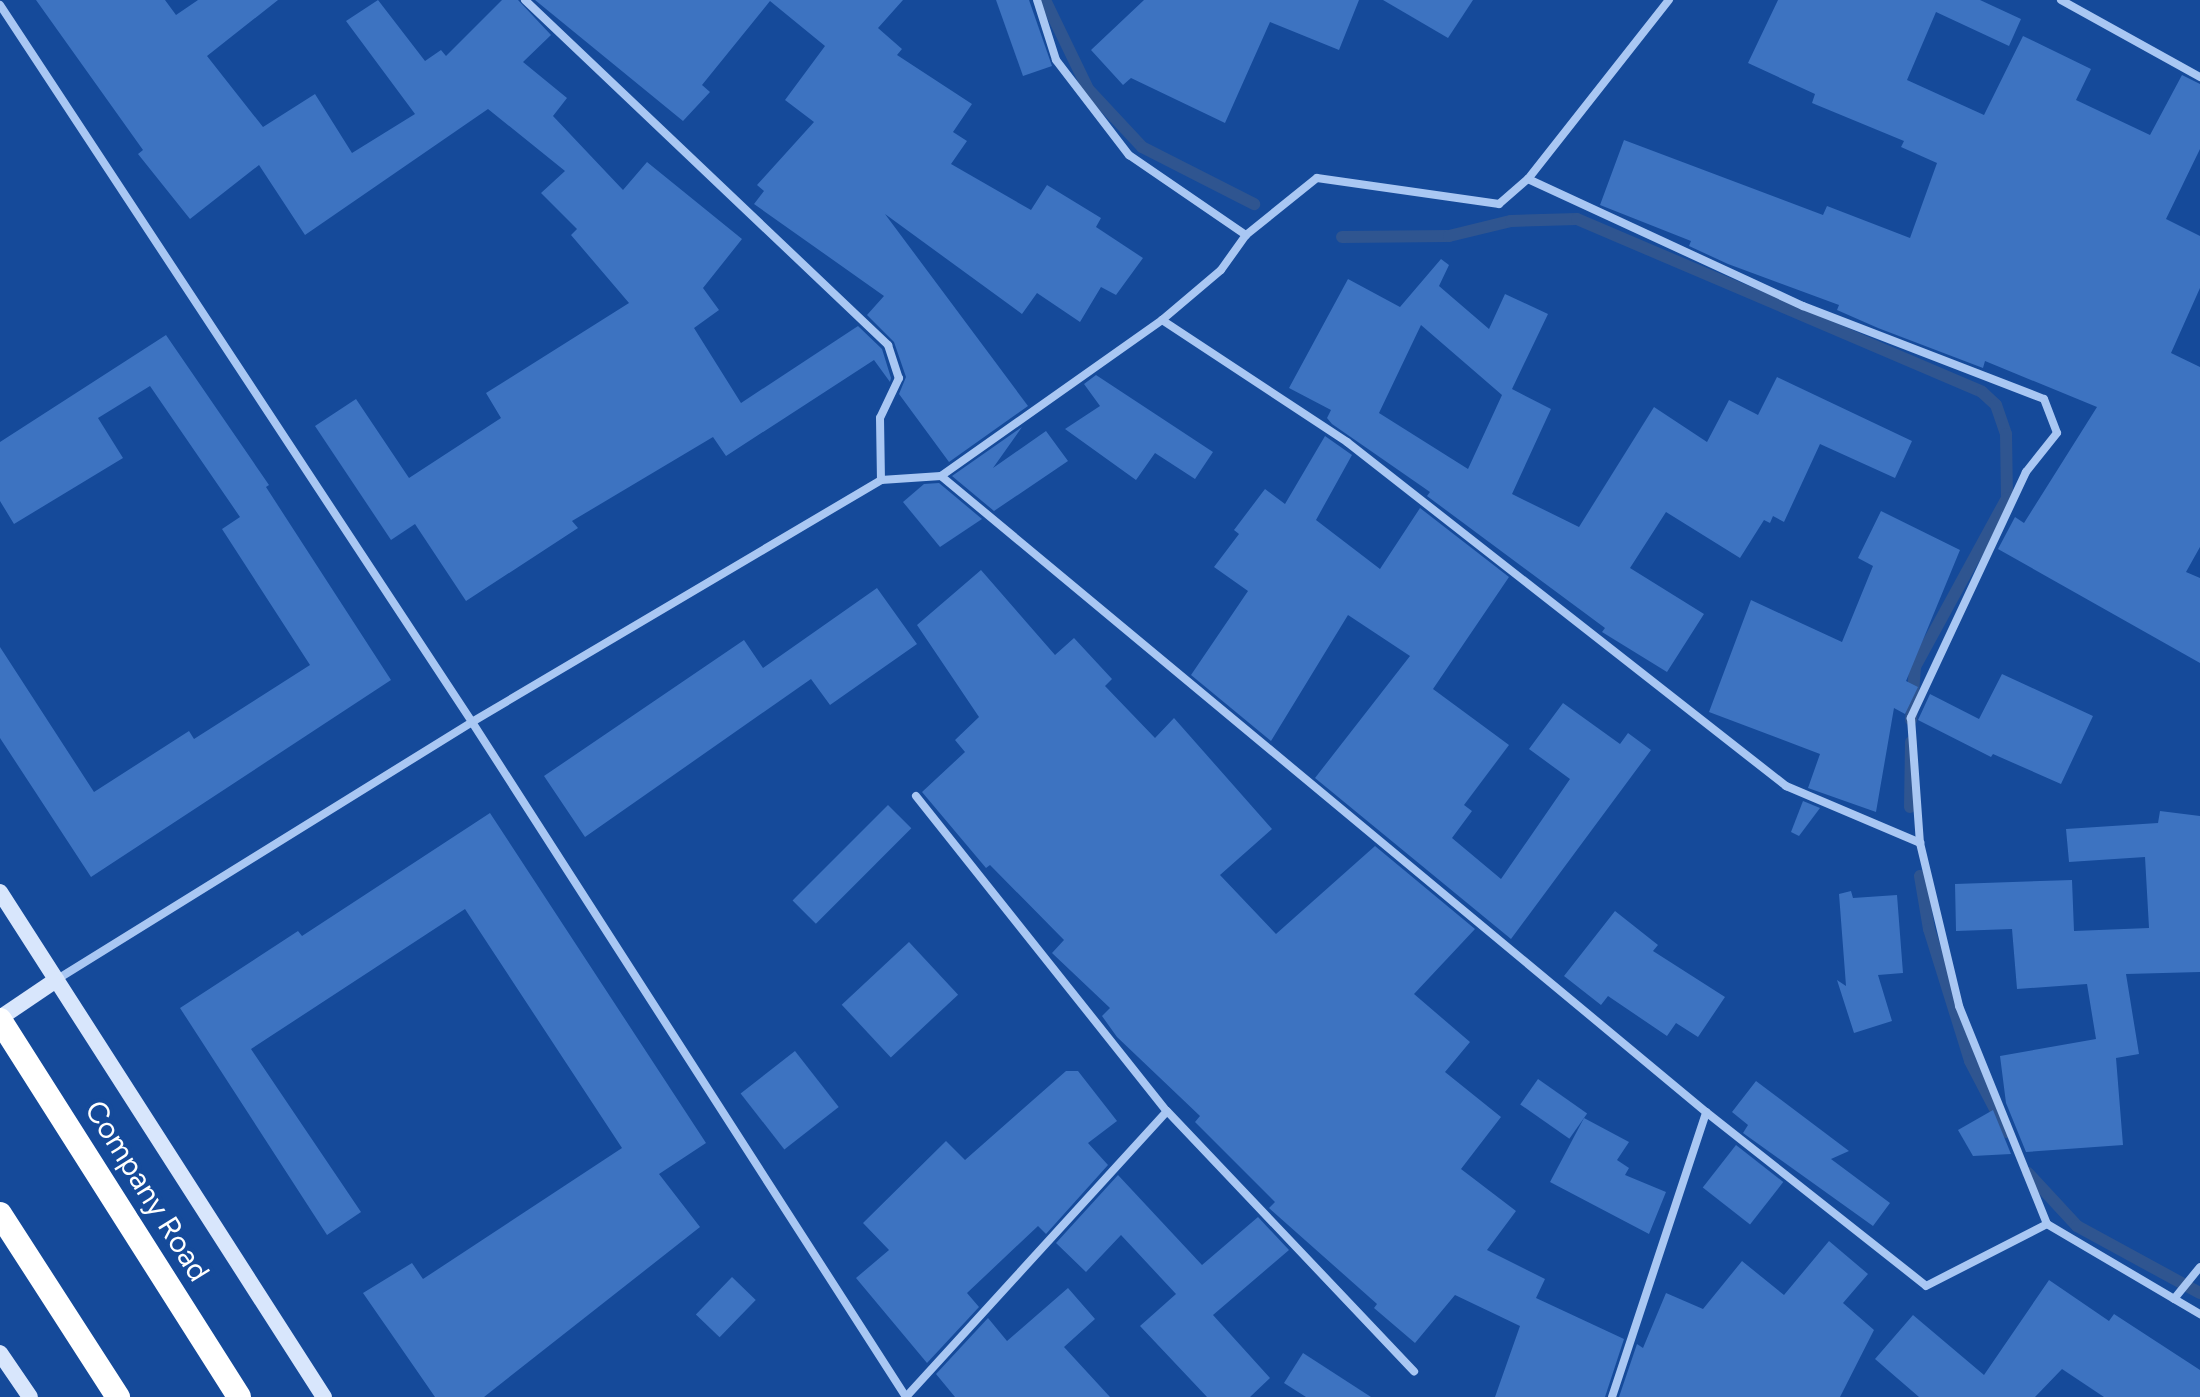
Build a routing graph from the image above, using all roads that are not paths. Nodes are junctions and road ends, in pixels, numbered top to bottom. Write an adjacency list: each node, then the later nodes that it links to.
1 (525, 0): 11 (street)
2 (1037, 0): 8 (street)
3 (1669, 0): 7 (street)
4 (2061, 0): 6 (street)
5 (0, 5): 12 (street)
6 (2200, 77)
7 (1528, 179): 8 (street); 14 (street)
8 (1246, 235): 9 (street)
9 (1162, 320): 10 (street); 14 (street)
10 (941, 476): 11 (street); 19 (street)
11 (881, 480): 12 (street)
12 (472, 722): 16 (street); 18 (street)
13 (916, 796): 18 (street)
14 (1920, 843): 21 (street)
15 (0, 892): 16 (street)
16 (56, 980): 17 (street); 30 (street)
17 (0, 1019): 29 (highway, Company Road)
18 (1167, 1111): 26 (street)
19 (1706, 1112): 21 (street); 31 (street)
20 (0, 1214): 28 (highway)
21 (2047, 1224): 23 (street)
22 (2200, 1267): 23 (street)
23 (2174, 1299): 24 (street)
24 (2200, 1314)
25 (0, 1353): 27 (street)
26 (1414, 1371)
27 (30, 1397)
28 (118, 1397)
29 (239, 1397)
30 (324, 1397)
31 (1612, 1397)

